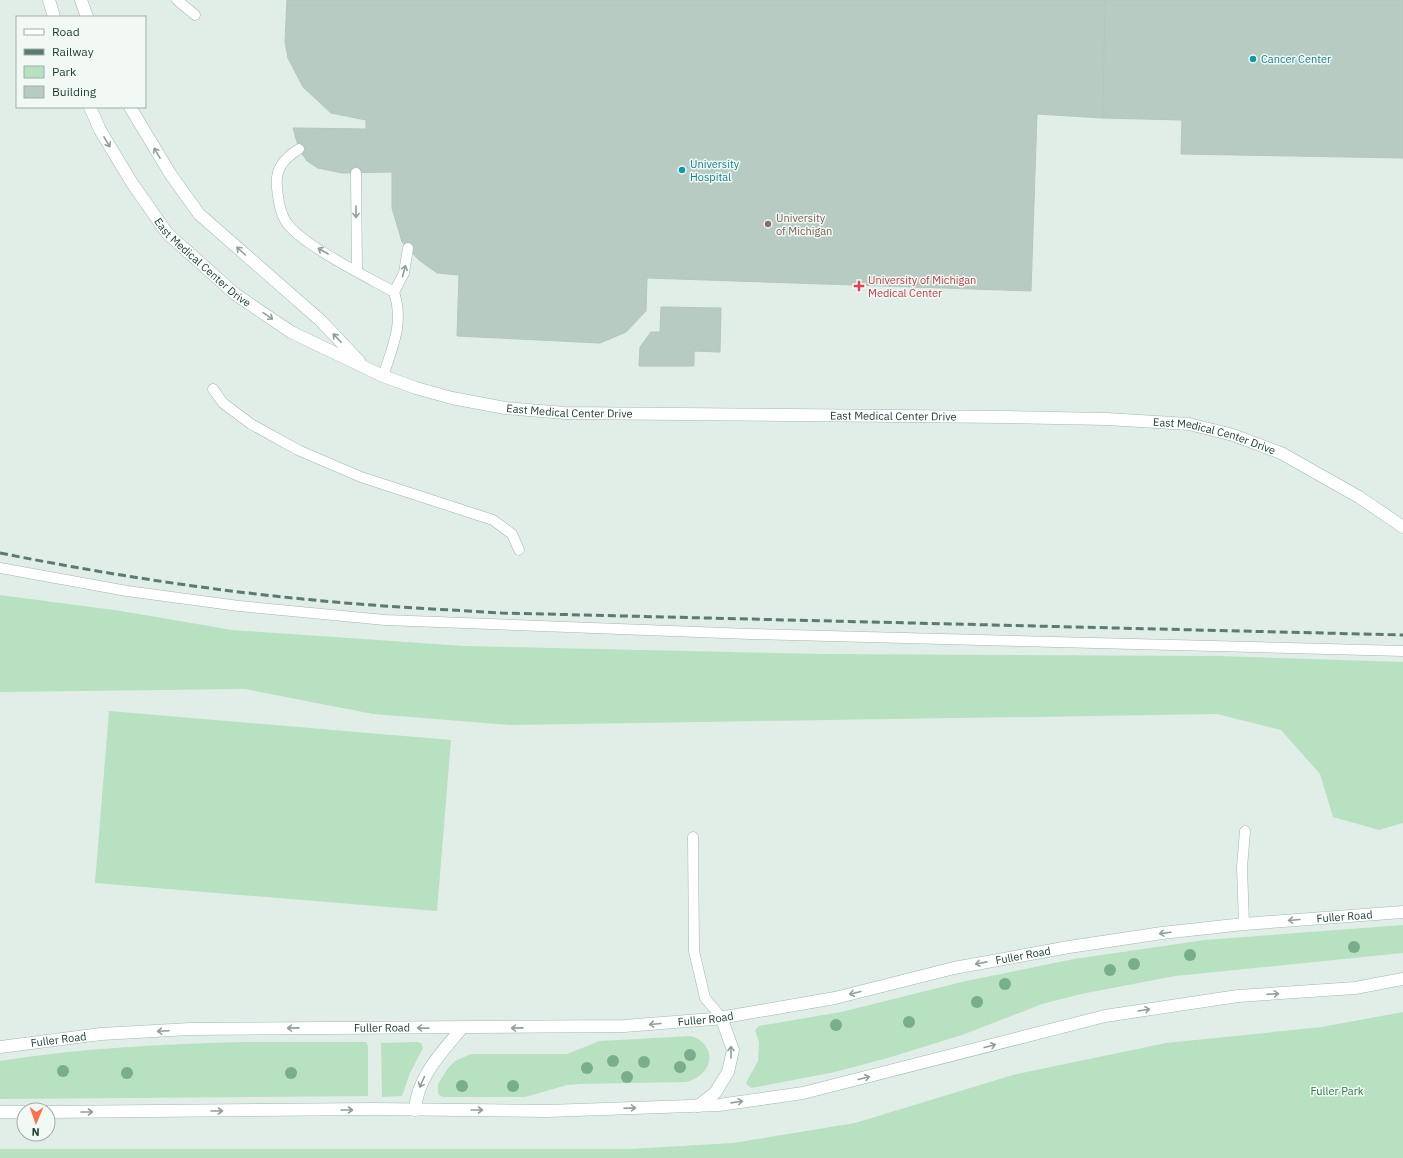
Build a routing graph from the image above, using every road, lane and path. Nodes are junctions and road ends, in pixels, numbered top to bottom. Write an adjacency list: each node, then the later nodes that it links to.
1 (49, 0): 5 (main road)
2 (81, 0): 6 (main road)
3 (177, 0): 4 (lane)
4 (195, 15)
5 (54, 16)
6 (87, 16)
7 (90, 108): 14 (main road, East Medical Center Drive, one-way to 14)
8 (131, 108): 14 (main road, East Medical Center Drive, one-way to 8)
9 (299, 148): 12 (lane, one-way to 9)
10 (356, 173): 12 (lane, one-way to 12)
11 (408, 248): 13 (lane, one-way to 11)
12 (356, 270): 13 (lane)
13 (394, 292): 15 (lane)
14 (364, 366): 15 (main road, East Medical Center Drive)
15 (383, 376): 17 (main road, East Medical Center Drive)
16 (213, 389): 18 (lane)
17 (1403, 527)
18 (519, 550)
19 (0, 568): 20 (lane)
20 (1403, 651)
21 (1245, 831): 24 (lane)
22 (693, 837): 26 (lane)
23 (1403, 912): 24 (main road, Fuller Road, one-way to 24)
24 (1244, 924): 26 (main road, Fuller Road, one-way to 26)
25 (1403, 979): 29 (main road, one-way to 25)
26 (721, 1017): 27 (main road, Fuller Road, one-way to 27); 29 (main road, one-way to 26)
27 (462, 1028): 28 (main road, Fuller Road, one-way to 28); 30 (main road, one-way to 30)
28 (0, 1047)
29 (698, 1106): 30 (main road, one-way to 29)
30 (415, 1110): 33 (main road, one-way to 30)
31 (0, 1112): 32 (main road)
32 (16, 1112)
33 (56, 1112)

